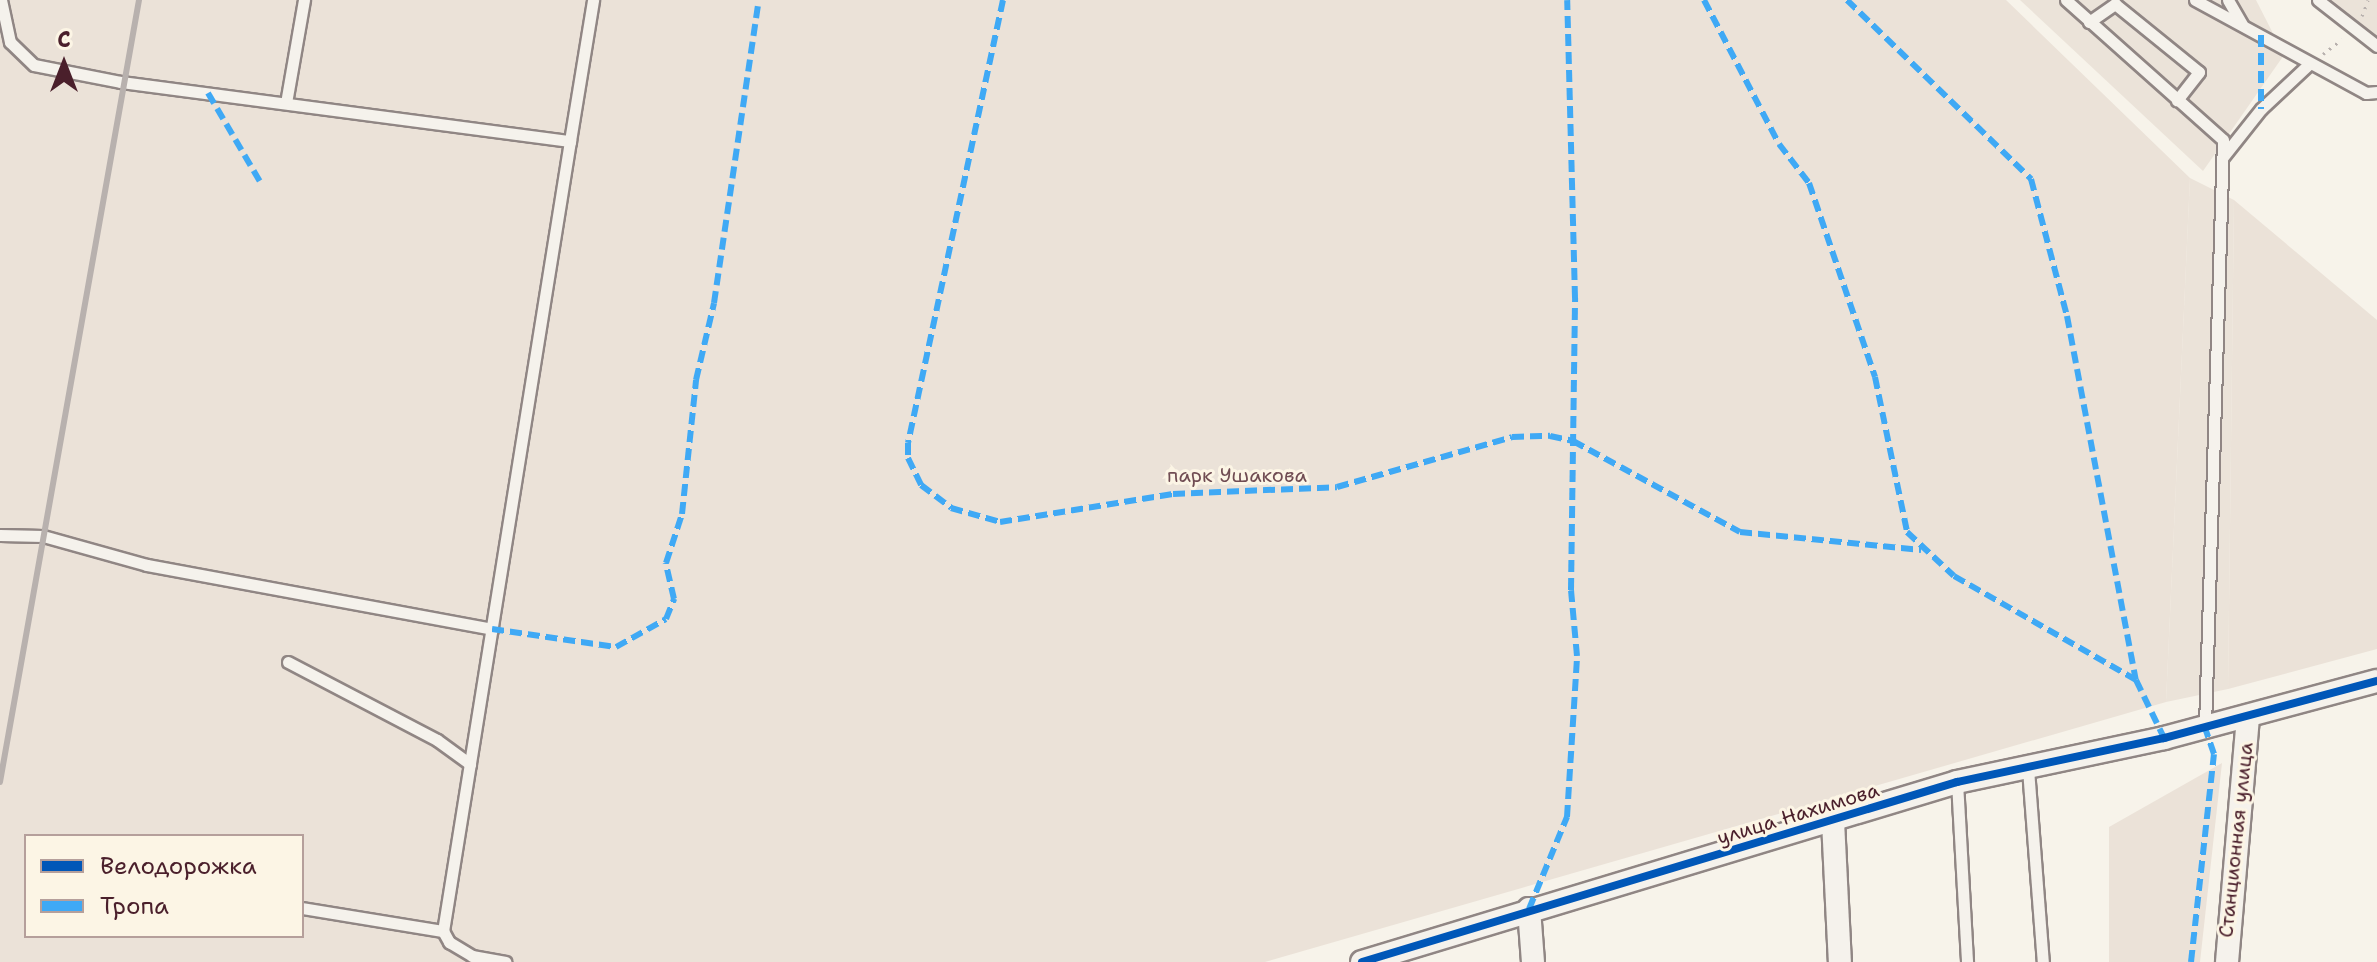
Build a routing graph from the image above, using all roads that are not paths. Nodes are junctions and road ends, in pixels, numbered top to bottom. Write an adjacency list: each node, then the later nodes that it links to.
1 (1, 0): 14 (lane)
2 (304, 0): 14 (lane)
3 (593, 0): 15 (lane)
4 (2066, 0): 8 (lane)
5 (2195, 0): 9 (lane)
6 (2228, 0): 9 (lane)
7 (2318, 0): 10 (lane)
8 (2089, 22): 13 (lane); 13 (lane)
9 (2242, 24): 11 (lane)
10 (2377, 46)
11 (2310, 63): 12 (lane); 16 (lane)
12 (2377, 92)
13 (2177, 100): 16 (lane)
14 (286, 103): 15 (lane)
15 (570, 141): 18 (lane)
16 (2222, 158): 22 (lane)
17 (0, 535): 18 (lane)
18 (492, 629): 23 (lane)
19 (288, 662): 23 (lane)
20 (2377, 681): 21 (street, улица Нахимова)
21 (2248, 717): 22 (street, улица Нахимова); 36 (street, Станционная улица)
22 (2205, 728): 24 (street, улица Нахимова)
23 (470, 764): 29 (lane)
24 (2028, 769): 25 (street, улица Нахимова); 35 (lane)
25 (1957, 782): 26 (street, улица Нахимова); 34 (lane)
26 (1833, 821): 28 (street, улица Нахимова); 33 (street)
27 (304, 908): 29 (lane)
28 (1529, 909): 31 (street, улица Нахимова); 32 (street)
29 (443, 931): 30 (lane)
30 (505, 962)
31 (1362, 962)
32 (1533, 962)
33 (1840, 962)
34 (1967, 962)
35 (2043, 962)
36 (2227, 962)

